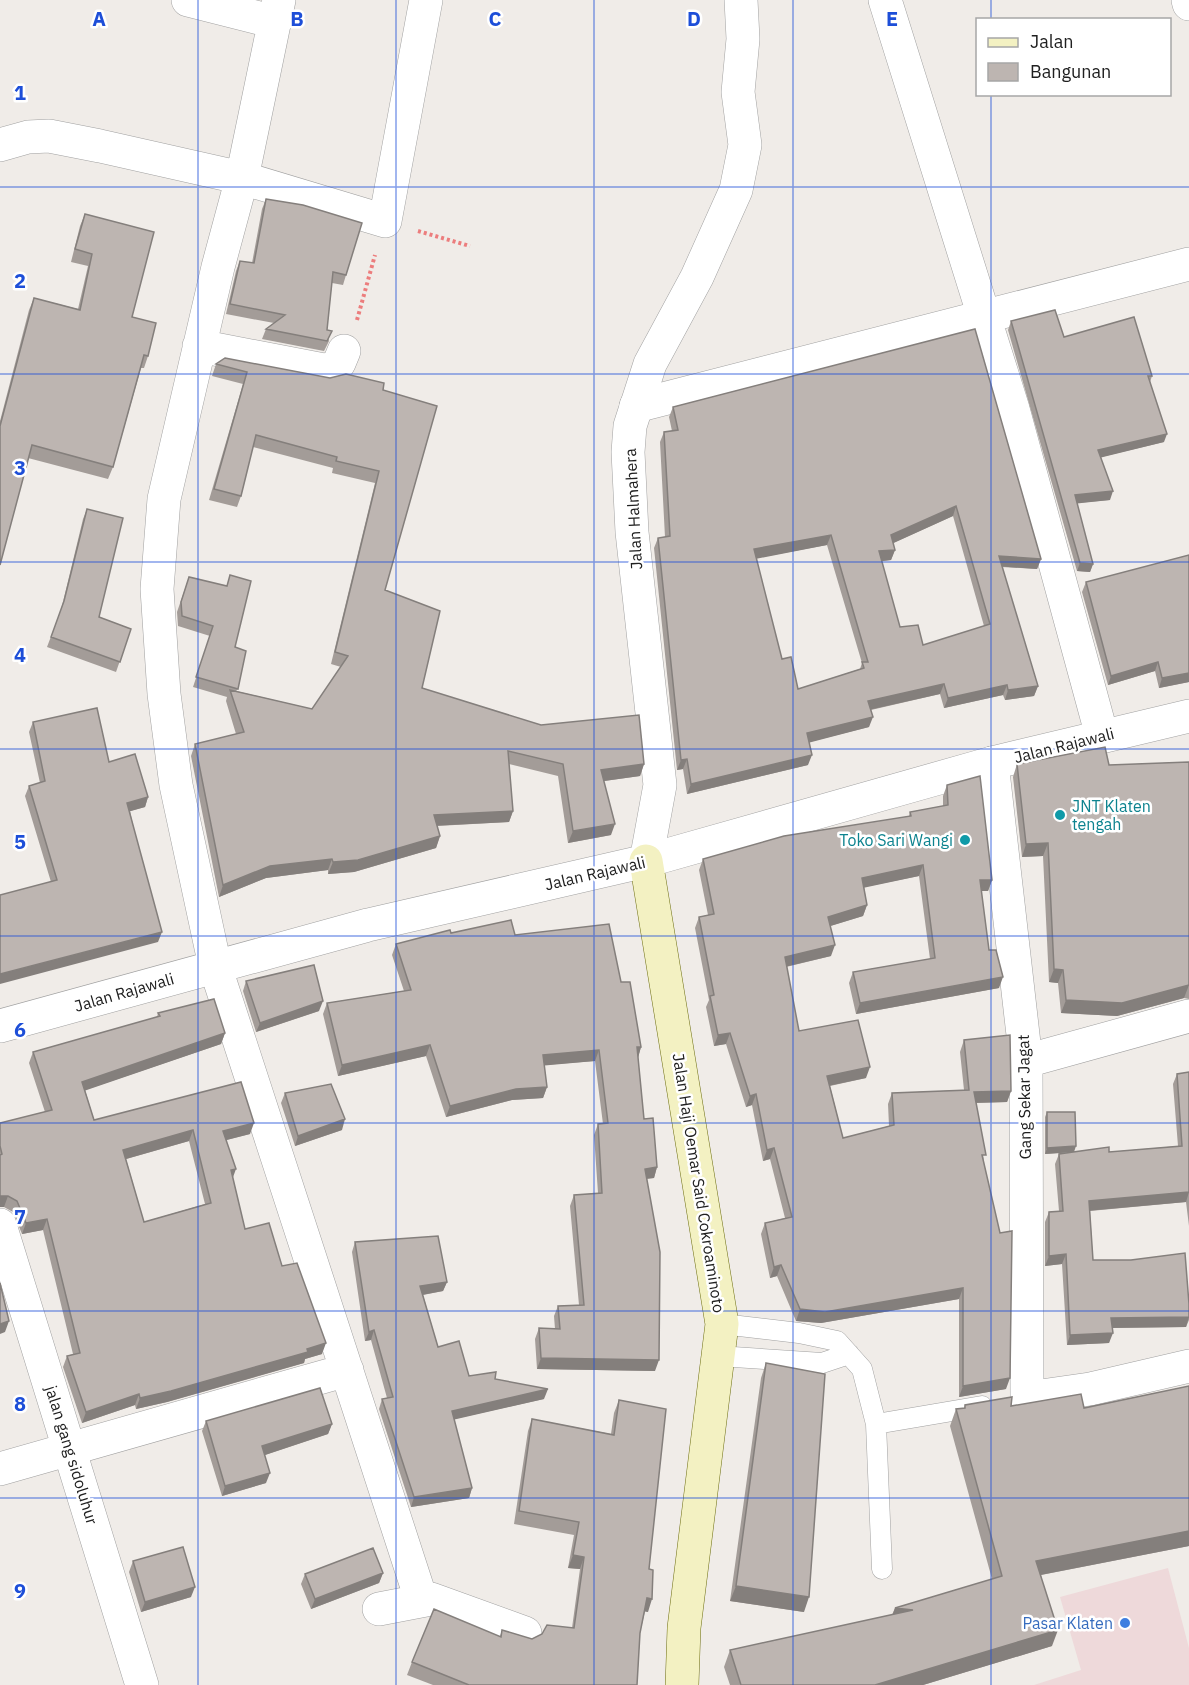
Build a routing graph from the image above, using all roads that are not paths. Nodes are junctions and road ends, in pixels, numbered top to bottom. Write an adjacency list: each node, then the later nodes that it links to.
1 (188, 0): 5 (street)
2 (426, 0): 7 (street)
3 (741, 0): 12 (street, Jalan Halmahera)
4 (885, 0): 9 (street)
5 (277, 11): 7 (street)
6 (0, 145): 7 (street)
7 (243, 178): 10 (street)
8 (1189, 264): 9 (street)
9 (985, 315): 12 (street); 14 (street)
10 (199, 345): 11 (street); 17 (street)
11 (344, 351)
12 (636, 406): 16 (street, Jalan Halmahera)
13 (1189, 716): 14 (street, Jalan Rajawali)
14 (1102, 736): 15 (street, Jalan Rajawali)
15 (992, 763): 16 (street, Jalan Rajawali); 20 (street, Gang Sekar Jagat)
16 (646, 861): 17 (street, Jalan Rajawali); 22 (main road, Jalan Haji Oemar Said Cokroaminoto)
17 (214, 966): 19 (street, Jalan Rajawali); 26 (street)
18 (1189, 1016): 20 (street)
19 (0, 1026)
20 (1026, 1061): 27 (street, Gang Sekar Jagat)
21 (0, 1225): 29 (street, jalan gang sidoluhur)
22 (722, 1324): 23 (lane); 24 (main road, Jalan Haji Oemar Said Cokroaminoto)
23 (849, 1354): 24 (lane); 28 (lane)
24 (718, 1356): 36 (main road, Jalan Haji Oemar Said Cokroaminoto)
25 (1189, 1366): 27 (street)
26 (347, 1370): 29 (street); 32 (street)
27 (1026, 1398): 28 (lane)
28 (876, 1424): 31 (lane)
29 (70, 1450): 30 (street); 35 (street, jalan gang sidoluhur)
30 (0, 1468)
31 (882, 1569)
32 (426, 1599): 33 (street); 34 (street)
33 (379, 1609)
34 (525, 1633)
35 (142, 1685)
36 (682, 1685)

